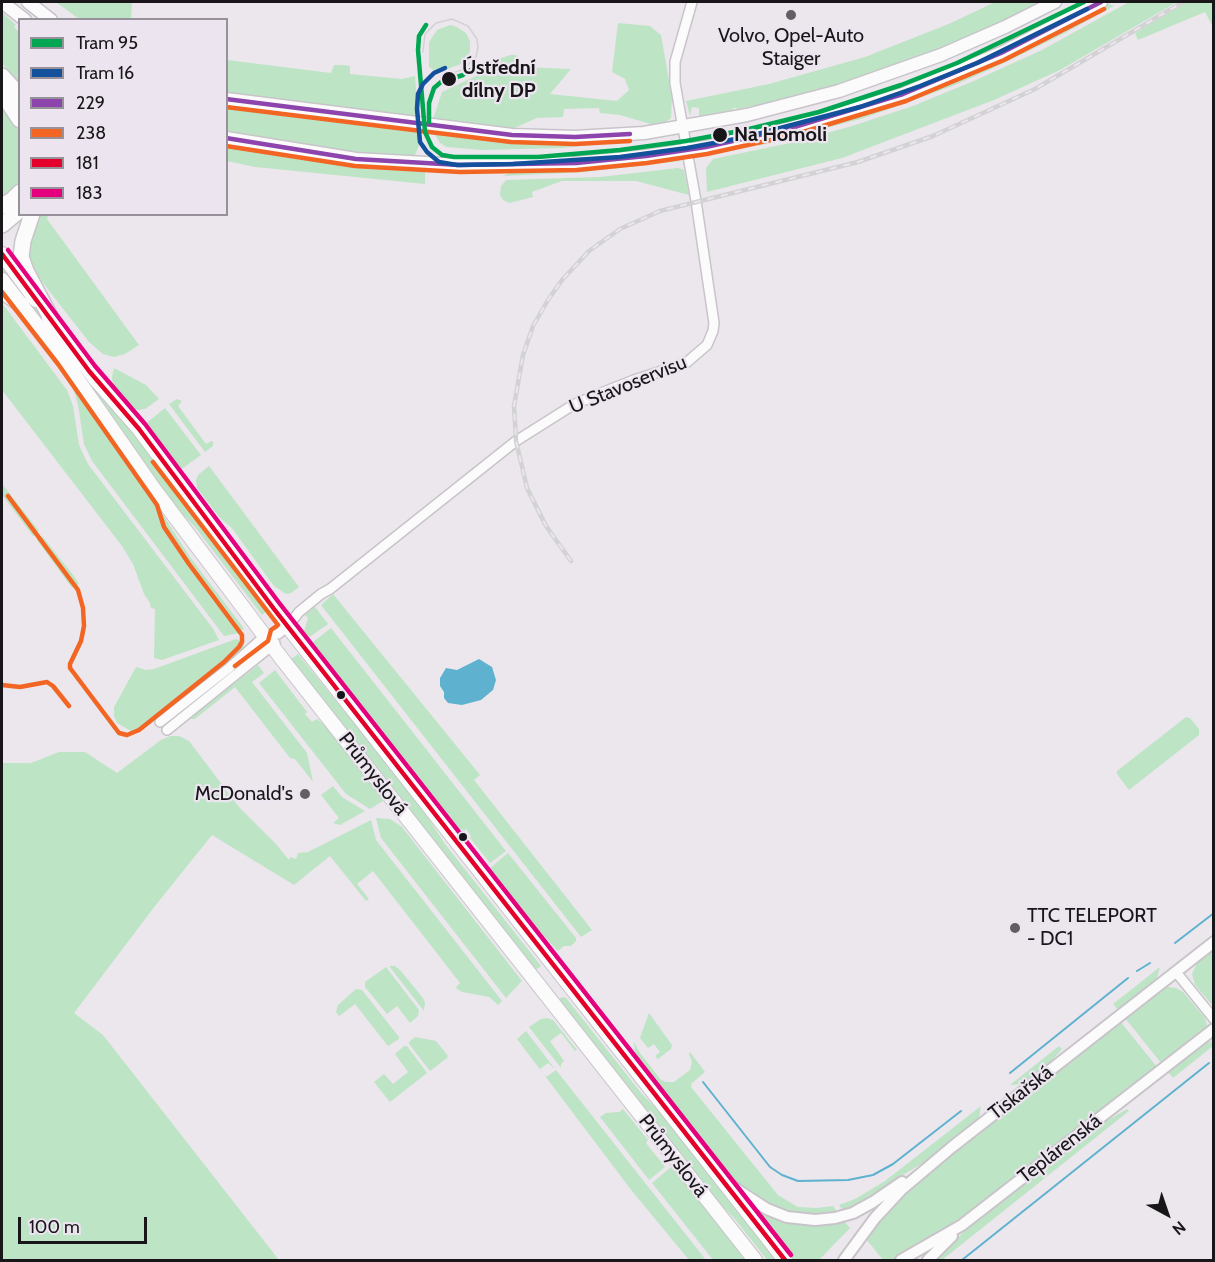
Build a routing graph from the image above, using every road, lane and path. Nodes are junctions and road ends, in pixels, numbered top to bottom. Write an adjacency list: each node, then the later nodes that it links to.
1 (2, 2): 6 (main road)
2 (28, 2): 7 (main road)
3 (692, 2): 13 (street, U Stavoservisu)
4 (1055, 2): 13 (main road)
5 (1101, 2): 15 (main road)
6 (22, 18)
7 (48, 18)
8 (2, 76): 10 (highway)
9 (2, 93): 12 (highway)
10 (18, 94)
11 (228, 99): 13 (main road)
12 (18, 117)
13 (682, 127): 15 (street, U Stavoservisu)
14 (228, 138): 15 (main road)
15 (687, 150): 26 (street, U Stavoservisu)
16 (18, 194): 17 (highway)
17 (2, 206)
18 (18, 212): 20 (highway)
19 (31, 216): 25 (highway)
20 (2, 225)
21 (2, 254): 25 (main road, Průmyslová)
22 (2, 280): 24 (main road, Průmyslová)
23 (2, 291): 24 (highway)
24 (22, 305): 26 (main road, Průmyslová)
25 (55, 326): 26 (main road, Průmyslová)
26 (276, 635): 27 (street); 28 (street); 34 (main road, Průmyslová); 36 (main road, Průmyslová)
27 (160, 722)
28 (167, 730)
29 (1214, 942): 30 (street, Tiskařská)
30 (1176, 972): 31 (street); 33 (street, Tiskařská)
31 (1214, 1019)
32 (1214, 1029): 35 (street, Teplárenská)
33 (952, 1147): 34 (street); 38 (street, Tiskařská)
34 (721, 1179): 37 (main road, Průmyslová)
35 (962, 1225): 39 (street, Teplárenská); 40 (street)
36 (755, 1260)
37 (785, 1260)
38 (844, 1260)
39 (901, 1260)
40 (928, 1260)

